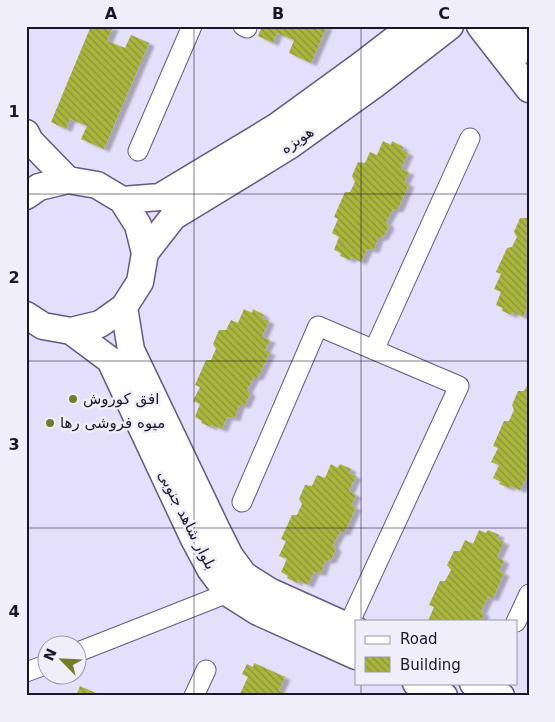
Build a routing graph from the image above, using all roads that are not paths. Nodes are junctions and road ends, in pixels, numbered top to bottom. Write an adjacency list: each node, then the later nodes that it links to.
1 (192, 26): 10 (street)
2 (412, 26): 13 (street, هویزه)
3 (450, 26): 14 (street, هویزه)
4 (480, 26): 7 (street)
5 (510, 26): 6 (street)
6 (529, 50)
7 (529, 89)
8 (26, 133): 11 (street)
9 (470, 138): 18 (street)
10 (138, 151)
11 (68, 180): 12 (street); 13 (street)
12 (26, 196)
13 (122, 200): 14 (street)
14 (145, 253): 15 (street)
15 (124, 307): 17 (street); 24 (street, بلوار شاهد جنوبی)
16 (26, 315): 17 (street)
17 (71, 331): 20 (street, بلوار شاهد جنوبی)
18 (374, 350): 19 (street); 22 (street)
19 (242, 502)
20 (228, 593): 25 (street); 26 (street, بلوار شاهد جنوبی)
21 (529, 594): 23 (street)
22 (356, 620)
23 (517, 620)
24 (352, 628)
25 (88, 648)
26 (355, 656)
27 (38, 668): 29 (street)
28 (206, 670): 31 (street)
29 (26, 672)
30 (418, 684): 32 (street)
31 (194, 696)
32 (444, 696)

